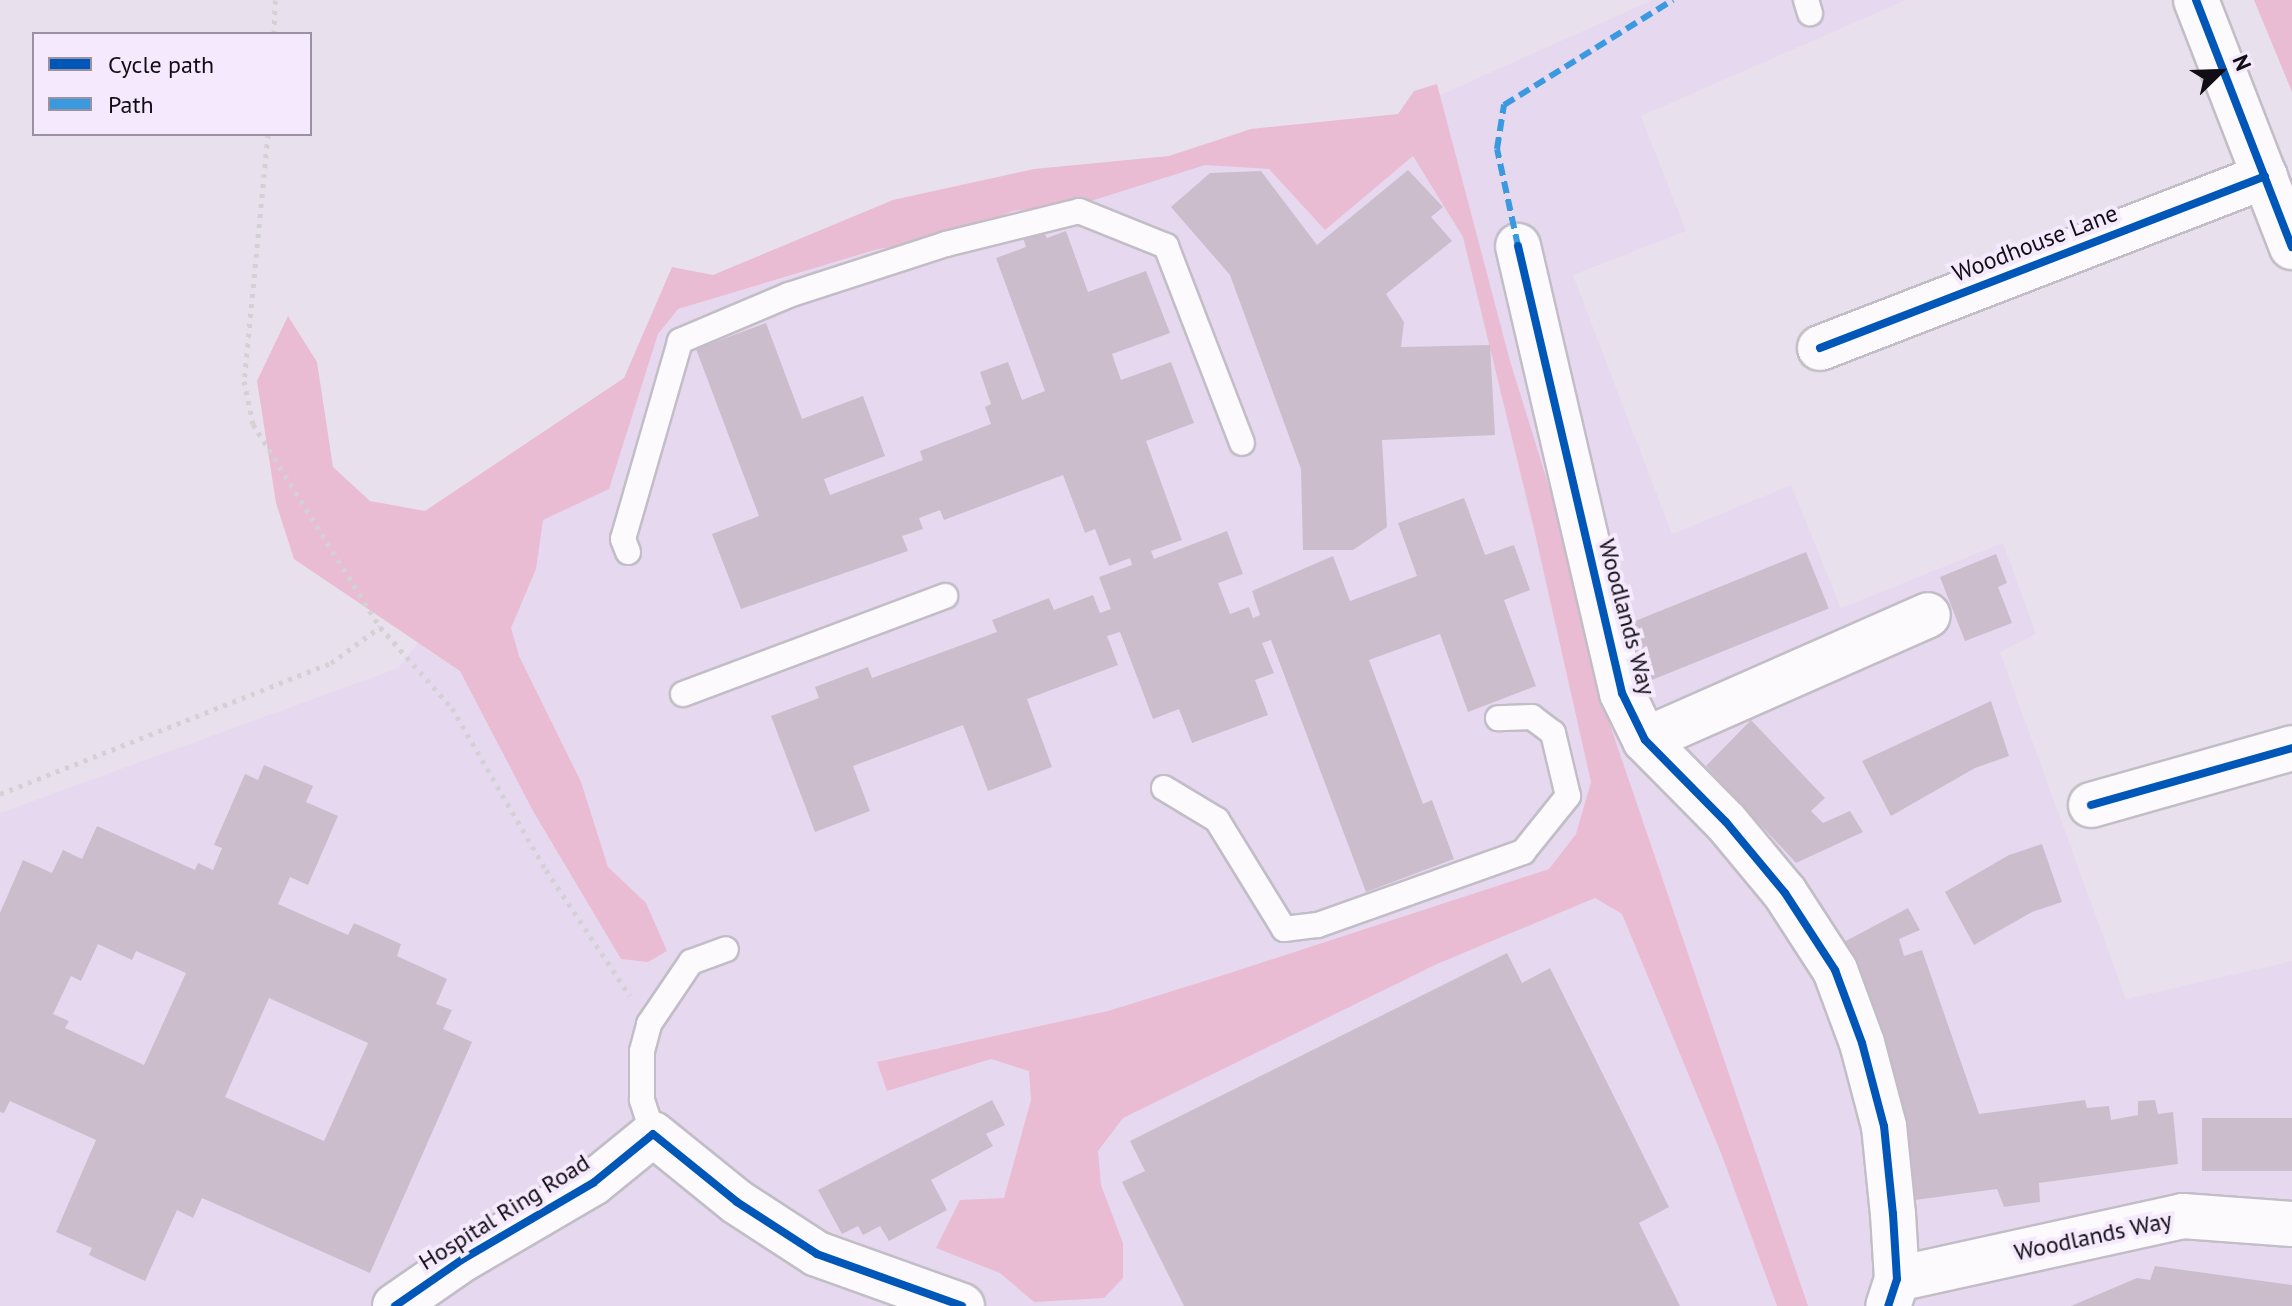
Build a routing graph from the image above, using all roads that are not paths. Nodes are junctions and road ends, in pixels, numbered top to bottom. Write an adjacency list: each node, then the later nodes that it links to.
1 (2196, 0): 2 (street)
2 (2265, 176): 4 (street); 5 (street, Woodhouse Lane)
3 (1518, 246): 12 (street, Woodlands Way)
4 (2292, 247)
5 (1820, 348)
6 (1242, 443): 7 (lane)
7 (628, 552)
8 (945, 596): 10 (lane)
9 (1928, 615): 12 (street)
10 (683, 694)
11 (1498, 718): 14 (lane)
12 (1645, 740): 19 (street, Woodlands Way)
13 (2292, 748): 15 (street)
14 (1164, 788)
15 (2091, 805)
16 (726, 949): 17 (lane)
17 (653, 1134): 20 (street); 21 (street, Hospital Ring Road)
18 (2292, 1224): 19 (street, Woodlands Way)
19 (1893, 1293)
20 (950, 1304)
21 (395, 1306)

